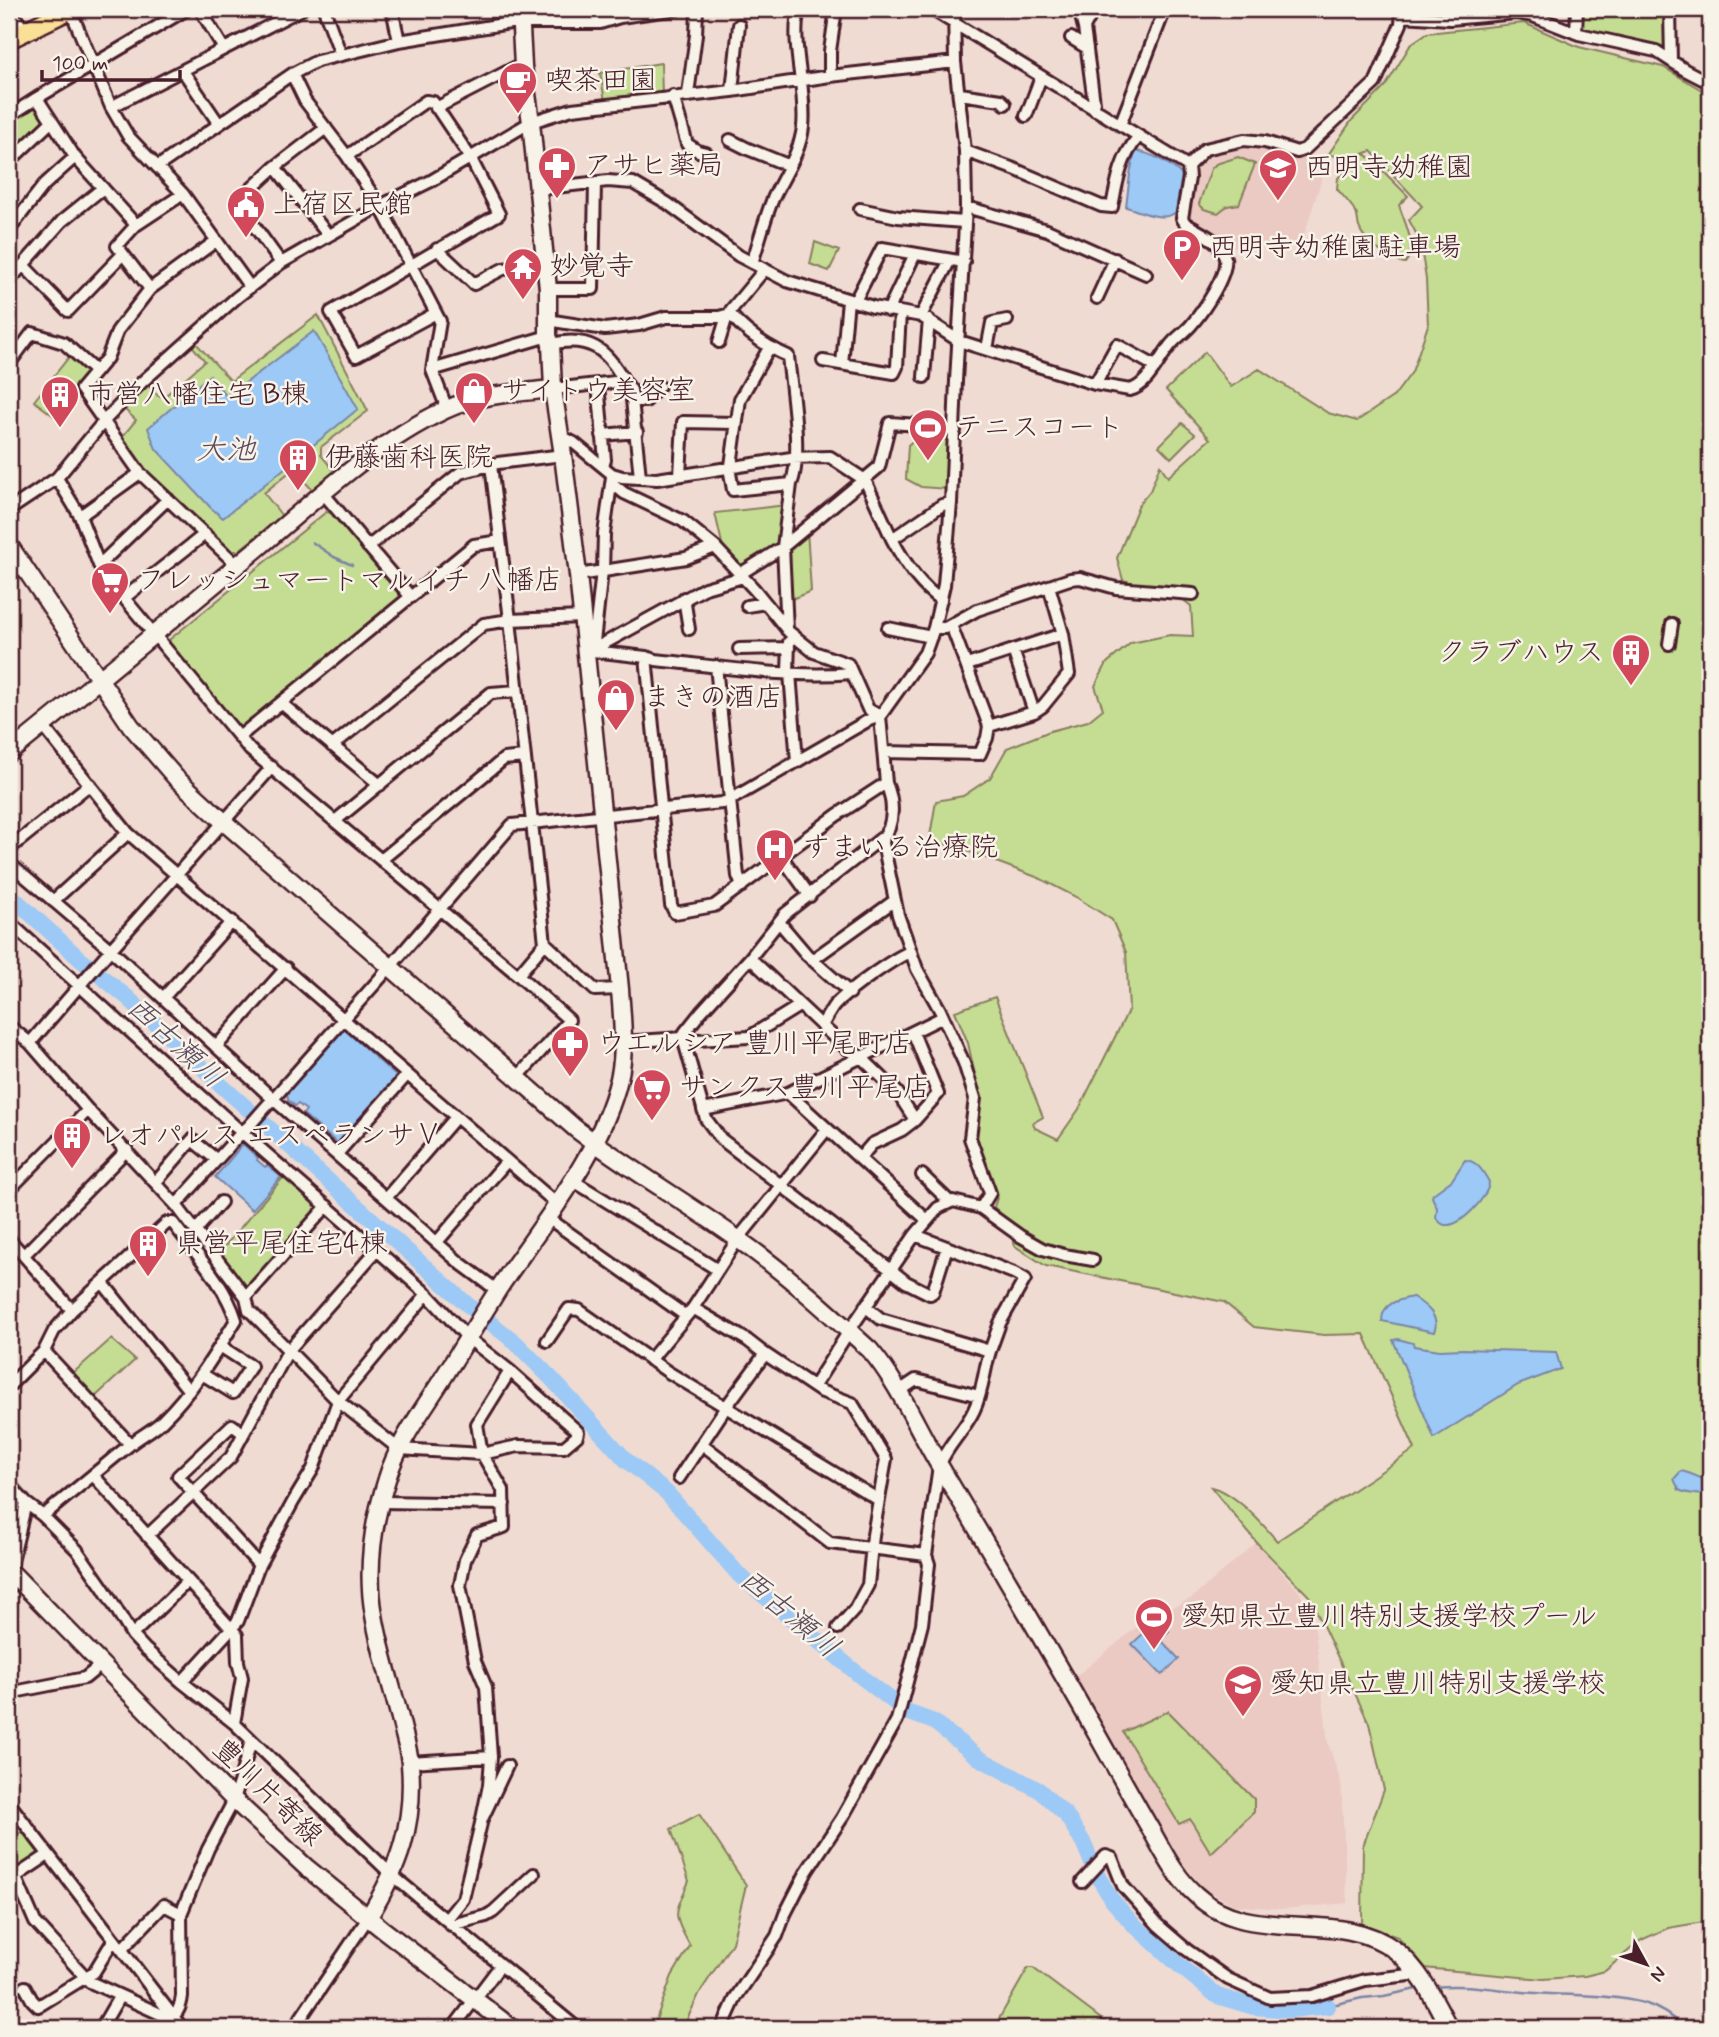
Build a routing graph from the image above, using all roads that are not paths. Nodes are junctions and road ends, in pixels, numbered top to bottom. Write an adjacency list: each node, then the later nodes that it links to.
1 (9, 9): 28 (street)
2 (70, 9): 28 (main road); 38 (street)
3 (187, 9): 38 (street)
4 (200, 9): 34 (street)
5 (302, 9): 34 (street)
6 (324, 9): 35 (street)
7 (392, 9): 32 (street)
8 (677, 9): 24 (street)
9 (697, 9): 47 (street)
10 (791, 9): 11 (street)
11 (798, 9): 44 (street)
12 (835, 9): 42 (street)
13 (931, 9): 25 (street)
14 (954, 9): 25 (street)
15 (1079, 9): 27 (street)
16 (1094, 9): 27 (street)
17 (1165, 9): 60 (street)
18 (1577, 9): 29 (street)
19 (1670, 9): 36 (street)
20 (1402, 12): 23 (street); 71 (street)
21 (1489, 12): 22 (street); 23 (street)
22 (1533, 13): 29 (street)
23 (1450, 14)
24 (521, 16): 32 (street); 39 (street)
25 (955, 23): 37 (street); 43 (street)
26 (739, 26): 46 (street)
27 (1084, 28): 33 (street)
28 (25, 30): 31 (main road)
29 (1576, 33): 36 (street)
30 (1071, 38): 33 (street)
31 (9, 39)
32 (399, 41): 35 (street)
33 (1087, 48): 54 (street)
34 (224, 49): 40 (street)
35 (341, 55): 41 (street)
36 (1671, 61): 45 (street)
37 (955, 62): 42 (street); 48 (street)
38 (94, 63): 50 (street); 52 (street)
39 (523, 66): 53 (street); 58 (street)
40 (183, 71): 52 (street); 59 (street)
41 (292, 74): 59 (street); 61 (street)
42 (830, 76): 44 (street)
43 (1041, 77): 54 (street); 56 (street)
44 (802, 79): 46 (street); 70 (street)
45 (1710, 83)
46 (732, 90): 47 (street)
47 (688, 94): 49 (street)
48 (960, 94): 51 (street); 64 (street)
49 (673, 96): 58 (street); 65 (street)
50 (37, 98): 55 (street); 57 (street)
51 (1005, 104)
52 (111, 107): 72 (street)
53 (436, 108): 66 (street); 68 (street)
54 (1094, 110): 60 (street)
55 (9, 116)
56 (1026, 116)
57 (52, 121): 67 (street); 69 (street)
58 (531, 121): 68 (street); 76 (street)
59 (219, 124): 72 (street)
60 (1120, 125): 62 (street)
61 (326, 128): 66 (street); 73 (street)
62 (1139, 136): 64 (street); 71 (street)
63 (730, 140): 70 (street)
64 (965, 152): 79 (street)
65 (706, 153)
66 (347, 156): 78 (street)
67 (75, 157): 75 (street); 83 (street)
68 (470, 157): 78 (street); 86 (street)
69 (9, 162)
70 (790, 166): 94 (street)
71 (1188, 166): 119 (street)
72 (157, 167): 77 (street)
73 (275, 167): 84 (street); 92 (street)
74 (595, 183): 76 (street); 94 (street); 102 (street)
75 (103, 188): 82 (street); 96 (street)
76 (538, 189): 95 (street)
77 (183, 194): 82 (street); 85 (street)
78 (380, 206): 84 (street); 93 (street)
79 (966, 208): 81 (street); 89 (street)
80 (860, 209): 81 (street)
81 (964, 222): 91 (street)
82 (136, 225): 87 (street)
83 (9, 230)
84 (328, 235): 92 (street)
85 (216, 241): 100 (street); 101 (street)
86 (437, 249): 93 (street); 95 (street)
87 (123, 254): 96 (street); 101 (street)
88 (915, 254): 90 (street); 104 (street); 105 (street)
89 (1115, 259): 98 (street); 103 (street)
90 (950, 260): 91 (street); 109 (street)
91 (964, 262): 112 (street)
92 (281, 263): 100 (street)
93 (412, 263): 106 (street); 106 (street)
94 (752, 263): 97 (street)
95 (545, 264): 102 (street)
96 (23, 265): 99 (street)
97 (765, 270): 104 (street); 108 (street)
98 (1146, 274)
99 (9, 281)
100 (250, 287): 130 (street)
101 (150, 289): 121 (street)
102 (548, 289): 111 (street)
103 (1097, 298)
104 (851, 301): 105 (street); 118 (street)
105 (888, 311): 107 (street)
106 (436, 313): 120 (street)
107 (900, 313): 109 (street); 118 (street)
108 (729, 315): 111 (street); 113 (street); 114 (street)
109 (925, 318): 112 (street); 122 (street)
110 (1007, 320): 115 (street)
111 (548, 333): 120 (street); 123 (street); 127 (street)
112 (959, 341): 115 (street); 132 (street)
113 (719, 342)
114 (769, 348): 131 (street); 137 (street)
115 (987, 349): 125 (street)
116 (823, 361): 118 (street)
117 (9, 364): 121 (street)
118 (842, 364)
119 (1155, 366): 125 (street); 125 (street)
120 (432, 370): 129 (street)
121 (95, 371): 130 (street)
122 (924, 377)
123 (624, 381): 124 (street); 128 (street)
124 (598, 384): 127 (street); 135 (street)
125 (1095, 384)
126 (659, 386): 128 (street)
127 (553, 388): 129 (street); 134 (street)
128 (632, 401): 133 (street)
129 (447, 409): 147 (street)
130 (104, 421): 140 (street); 144 (street)
131 (736, 423): 139 (street); 142 (street)
132 (955, 431): 145 (street); 149 (street)
133 (636, 432): 135 (street); 143 (street)
134 (559, 435): 136 (street); 141 (street)
135 (602, 435): 141 (street)
136 (563, 455): 138 (street); 162 (street)
137 (796, 458): 139 (street); 145 (street); 146 (street)
138 (491, 465): 154 (street); 156 (street)
139 (730, 466): 142 (street); 146 (street)
140 (140, 473): 148 (street); 151 (street)
141 (609, 474): 143 (street); 157 (street); 161 (street)
142 (680, 475): 143 (street)
143 (640, 477)
144 (57, 478): 150 (street); 151 (street)
145 (865, 480): 153 (street); 158 (street)
146 (791, 484): 158 (street)
147 (323, 493): 156 (street); 160 (street)
148 (168, 499): 152 (street); 159 (street)
149 (951, 503): 153 (street); 169 (street)
150 (9, 510)
151 (80, 516): 159 (street)
152 (205, 534): 160 (street); 167 (street)
153 (892, 540): 169 (street)
154 (500, 541): 166 (street); 173 (street)
155 (9, 545): 192 (street)
156 (368, 547): 166 (street)
157 (715, 547): 161 (street); 163 (street)
158 (783, 547): 163 (street); 178 (street)
159 (99, 565): 167 (street)
160 (237, 565): 180 (street)
161 (603, 571): 162 (street); 186 (street)
162 (578, 575): 172 (street)
163 (741, 576): 168 (street); 170 (street)
164 (1049, 586): 165 (street); 175 (street); 181 (street)
165 (1193, 594)
166 (410, 596): 194 (street)
167 (124, 598): 180 (street)
168 (684, 598): 177 (street); 186 (street)
169 (942, 600): 179 (street)
170 (765, 603): 171 (street); 178 (street)
171 (747, 606)
172 (582, 617): 173 (street); 186 (street)
173 (510, 620): 193 (street); 200 (street)
174 (1672, 624): 182 (street)
175 (951, 625): 179 (street); 188 (street)
176 (888, 628): 179 (street)
177 (689, 629)
178 (788, 631): 183 (street); 191 (street)
179 (932, 633): 196 (street)
180 (154, 634): 192 (street); 199 (street)
181 (1063, 634): 185 (street); 195 (street)
182 (1669, 644)
183 (789, 648): 184 (street); 190 (street)
184 (739, 649)
185 (1013, 650): 188 (street); 195 (street)
186 (589, 652): 187 (street); 211 (street)
187 (646, 657): 189 (street); 210 (street)
188 (967, 664): 198 (street)
189 (716, 666): 190 (street); 209 (street)
190 (789, 673): 191 (street); 204 (street)
191 (851, 673): 196 (street)
192 (98, 678): 197 (street); 213 (street)
193 (517, 691): 203 (street); 208 (street)
194 (281, 703): 199 (street); 200 (street)
195 (1034, 712): 198 (street)
196 (880, 716): 201 (street); 204 (street)
197 (43, 726): 202 (street); 207 (street)
198 (989, 726): 201 (street)
199 (239, 737): 205 (street)
200 (332, 746): 208 (street)
201 (884, 752): 206 (street)
202 (9, 753)
203 (524, 757): 214 (street); 219 (street)
204 (797, 762): 209 (street)
205 (272, 767): 212 (street); 213 (street)
206 (886, 783): 216 (street); 218 (street)
207 (90, 784): 215 (street); 217 (street)
208 (380, 785): 212 (street)
209 (730, 800): 210 (street); 222 (street)
210 (661, 808): 211 (street); 222 (street)
211 (602, 817): 214 (street); 239 (street)
212 (335, 821): 219 (street)
213 (224, 822): 221 (street); 235 (street)
214 (531, 823): 226 (street); 230 (street)
215 (128, 833): 221 (street); 224 (street)
216 (883, 837): 223 (street); 225 (street)
217 (9, 849)
218 (781, 856): 222 (street); 223 (street)
219 (381, 860): 226 (street)
220 (9, 863): 224 (street)
221 (178, 875): 227 (street); 232 (street)
222 (741, 886)
223 (810, 896): 229 (street)
224 (53, 901): 232 (street)
225 (894, 901): 231 (street); 234 (street)
226 (440, 909): 235 (street); 237 (street)
227 (232, 921): 236 (street); 241 (street)
228 (9, 922): 238 (street)
229 (779, 922): 233 (street); 234 (street)
230 (545, 943): 237 (street); 239 (street)
231 (911, 951): 240 (street); 243 (street)
232 (107, 954): 238 (street); 241 (street)
233 (750, 958): 242 (street); 248 (street)
234 (812, 960): 240 (street)
235 (390, 967): 244 (street); 254 (street)
236 (286, 968): 244 (street); 251 (street)
237 (518, 975): 254 (street)
238 (82, 982): 250 (street); 261 (street)
239 (620, 989): 249 (street)
240 (850, 993): 246 (street)
241 (163, 998): 251 (street)
242 (799, 1006): 246 (street); 248 (street)
243 (943, 1017): 247 (street); 279 (street)
244 (344, 1019): 253 (street); 256 (street)
245 (9, 1026): 250 (street)
246 (822, 1026): 252 (street)
247 (913, 1032): 252 (street); 260 (street)
248 (683, 1038): 249 (street); 258 (street)
249 (623, 1042): 263 (street)
250 (30, 1043): 257 (street)
251 (216, 1047): 256 (street)
252 (862, 1058): 255 (street); 260 (street)
253 (407, 1075): 259 (street); 265 (street)
254 (517, 1078): 263 (street)
255 (788, 1093): 258 (street); 262 (street)
256 (270, 1103): 261 (street); 265 (street)
257 (88, 1110): 264 (street); 273 (street)
258 (703, 1110): 272 (street)
259 (456, 1117): 268 (street); 274 (street)
260 (915, 1120): 266 (street)
261 (245, 1129): 267 (street); 278 (street)
262 (827, 1129): 266 (street); 272 (street)
263 (594, 1143): 270 (street); 285 (street)
264 (127, 1150): 271 (street); 289 (street)
265 (337, 1154): 274 (street)
266 (860, 1158): 281 (street)
267 (216, 1160): 271 (street); 277 (street)
268 (507, 1161): 280 (street); 286 (street)
269 (922, 1175): 276 (street)
270 (572, 1180): 280 (street); 291 (street)
271 (156, 1182): 277 (street)
272 (781, 1187): 285 (street); 292 (street)
273 (9, 1190)
274 (386, 1198): 286 (street)
275 (221, 1202): 282 (street)
276 (950, 1202): 279 (street); 281 (street)
277 (176, 1205): 282 (street)
278 (327, 1206): 288 (street); 295 (street)
279 (981, 1208): 290 (street)
280 (552, 1211): 296 (street); 299 (street)
281 (927, 1220): 283 (street)
282 (196, 1230): 295 (street)
283 (915, 1235): 287 (street); 292 (street)
284 (9, 1238): 289 (street)
285 (738, 1239): 291 (street); 300 (street)
286 (437, 1242): 296 (street)
287 (947, 1247): 292 (street); 306 (street)
288 (377, 1250): 294 (street); 305 (street)
289 (24, 1255): 298 (street)
290 (1093, 1260)
291 (718, 1270): 299 (street)
292 (891, 1270): 297 (street)
293 (103, 1283): 298 (street); 303 (street); 313 (street)
294 (427, 1294): 301 (street); 316 (street)
295 (246, 1297): 305 (street)
296 (494, 1297): 301 (street)
297 (865, 1306): 300 (street); 306 (street)
298 (72, 1310): 304 (street)
299 (690, 1312): 307 (street); 308 (street)
300 (849, 1331): 312 (street); 314 (street)
301 (471, 1333): 309 (street); 321 (street)
302 (547, 1341): 308 (street)
303 (220, 1346): 310 (street); 310 (street)
304 (44, 1351): 311 (street); 319 (street)
305 (288, 1351): 316 (street); 318 (street)
306 (990, 1351): 315 (street)
307 (765, 1354): 312 (street); 317 (street)
308 (650, 1360): 317 (street)
309 (510, 1371): 322 (street); 322 (street)
310 (202, 1374): 313 (street)
311 (9, 1386)
312 (814, 1386): 328 (street)
313 (189, 1391): 319 (street)
314 (898, 1392): 315 (street); 323 (street)
315 (979, 1396): 323 (street)
316 (338, 1401): 321 (street); 336 (street)
317 (726, 1407): 320 (street); 328 (street)
318 (243, 1433): 327 (street); 327 (street)
319 (130, 1444): 324 (street)
320 (702, 1444): 325 (street); 334 (street)
321 (399, 1449): 322 (street); 329 (street)
322 (482, 1454): 331 (street)
323 (939, 1466): 335 (street); 365 (street)
324 (93, 1475): 332 (street); 333 (street)
325 (679, 1478)
326 (9, 1484): 330 (street)
327 (195, 1492): 333 (street); 336 (street)
328 (879, 1500): 334 (street)
329 (380, 1502): 331 (street); 348 (street)
330 (26, 1503): 332 (street); 337 (street)
331 (504, 1504): 347 (street)
332 (43, 1516): 341 (street)
333 (147, 1536): 338 (street)
334 (872, 1549): 335 (street); 340 (street)
335 (926, 1555): 376 (street)
336 (259, 1564): 339 (street)
337 (9, 1577): 342 (street, 豊川片寄線)
338 (188, 1581): 339 (street); 341 (street)
339 (233, 1628): 343 (street); 345 (street)
340 (838, 1628)
341 (132, 1635): 343 (street)
342 (102, 1664): 344 (street); 349 (street, 豊川片寄線)
343 (182, 1682): 345 (street)
344 (9, 1693)
345 (234, 1723): 346 (street)
346 (251, 1741): 349 (street); 355 (street)
347 (491, 1760): 348 (street); 351 (street); 351 (street)
348 (410, 1762): 355 (street)
349 (234, 1800): 358 (street); 359 (street, 豊川片寄線)
350 (9, 1803): 352 (street)
351 (482, 1819): 360 (street)
352 (48, 1855): 356 (street); 361 (street)
353 (9, 1862): 356 (street)
354 (534, 1874): 360 (street)
355 (393, 1876): 359 (street); 360 (street)
356 (15, 1877): 364 (street)
357 (1082, 1882): 365 (street)
358 (181, 1914): 362 (street); 369 (street)
359 (368, 1918): 368 (street, 豊川片寄線); 372 (street)
360 (449, 1922): 363 (street)
361 (114, 1939): 362 (street); 364 (street)
362 (122, 1949): 369 (street)
363 (500, 1966): 368 (street); 375 (street)
364 (86, 1978): 366 (street); 367 (street)
365 (1424, 1983): 377 (street)
366 (25, 1987)
367 (119, 1997): 369 (street); 370 (street)
368 (475, 2000): 373 (street); 374 (street, 豊川片寄線)
369 (173, 2017): 371 (street)
370 (101, 2028)
371 (182, 2028)
372 (294, 2028)
373 (453, 2028)
374 (512, 2028)
375 (576, 2028)
376 (722, 2028)
377 (1449, 2028)

